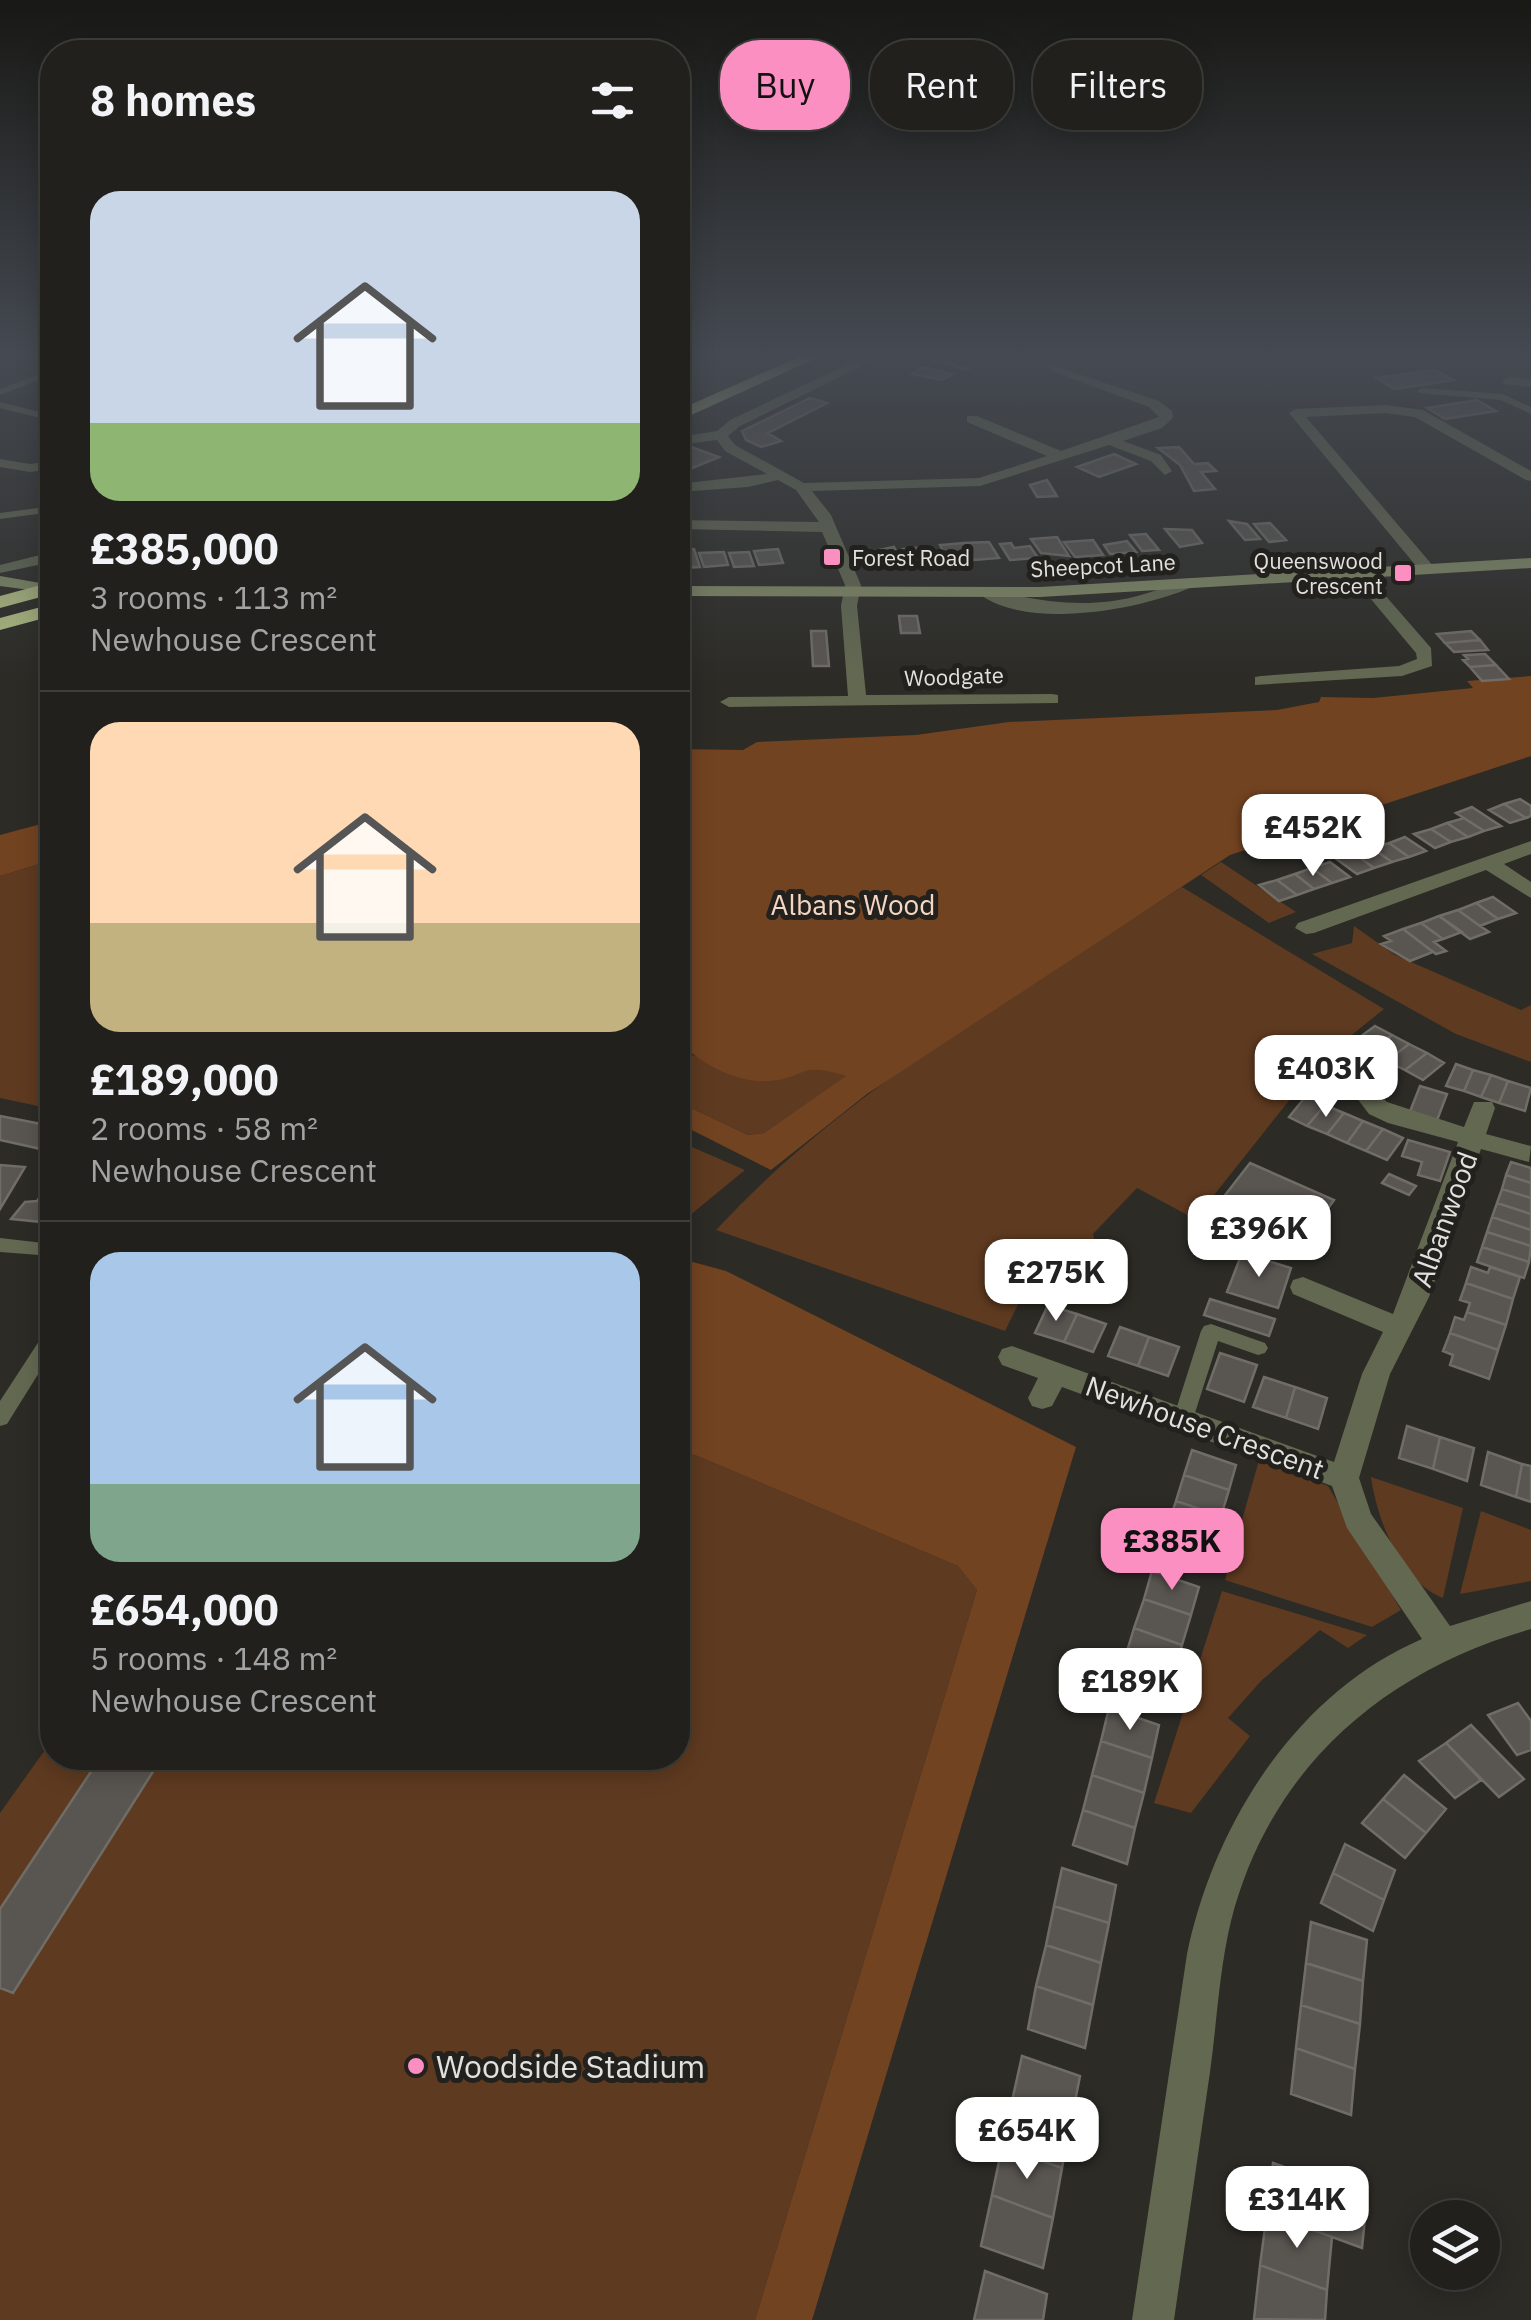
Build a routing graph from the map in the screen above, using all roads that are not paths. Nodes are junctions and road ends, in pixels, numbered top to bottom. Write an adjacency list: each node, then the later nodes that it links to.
1 (14, 465): 6 (street)
2 (763, 465): 8 (street)
3 (1036, 465): 10 (street)
4 (1161, 465): 7 (street)
5 (1340, 465): 17 (street)
6 (40, 467)
7 (1165, 471)
8 (782, 475): 9 (street); 10 (street)
9 (690, 487)
10 (801, 487): 14 (street)
11 (40, 511): 12 (lane)
12 (0, 516)
13 (690, 525): 14 (street)
14 (826, 526): 22 (street)
15 (40, 562): 19 (street)
16 (1531, 564): 17 (street, Sheepcot Lane)
17 (1428, 570): 18 (street, Sheepcot Lane)
18 (1358, 574): 22 (street, Sheepcot Lane); 27 (street)
19 (1, 575): 21 (street)
20 (690, 590): 22 (street)
21 (40, 591)
22 (852, 593): 28 (street)
23 (40, 597): 24 (highway)
24 (0, 602)
25 (40, 602): 26 (highway)
26 (0, 624)
27 (1261, 681)
28 (857, 698): 29 (street, Woodgate); 30 (street, Woodgate)
29 (1052, 699)
30 (729, 702)
31 (1531, 847): 32 (street)
32 (1488, 862): 33 (street); 34 (street)
33 (1531, 892)
34 (1306, 928)
35 (1370, 1086): 37 (street)
36 (1483, 1108): 37 (street, Albanwood)
37 (1473, 1138): 38 (street); 42 (street, Albanwood)
38 (1529, 1154)
39 (0, 1245): 40 (lane)
40 (40, 1249)
41 (1303, 1287): 42 (street)
42 (1398, 1327): 48 (street, Albanwood)
43 (1258, 1348): 47 (lane)
44 (40, 1356): 46 (lane)
45 (1012, 1357): 47 (street, Newhouse Crescent)
46 (0, 1418)
47 (1183, 1419): 48 (street, Newhouse Crescent)
48 (1344, 1478): 50 (street, Newhouse Crescent)
49 (1531, 1615): 50 (street)
50 (1442, 1641): 51 (street)
51 (1153, 2320)

